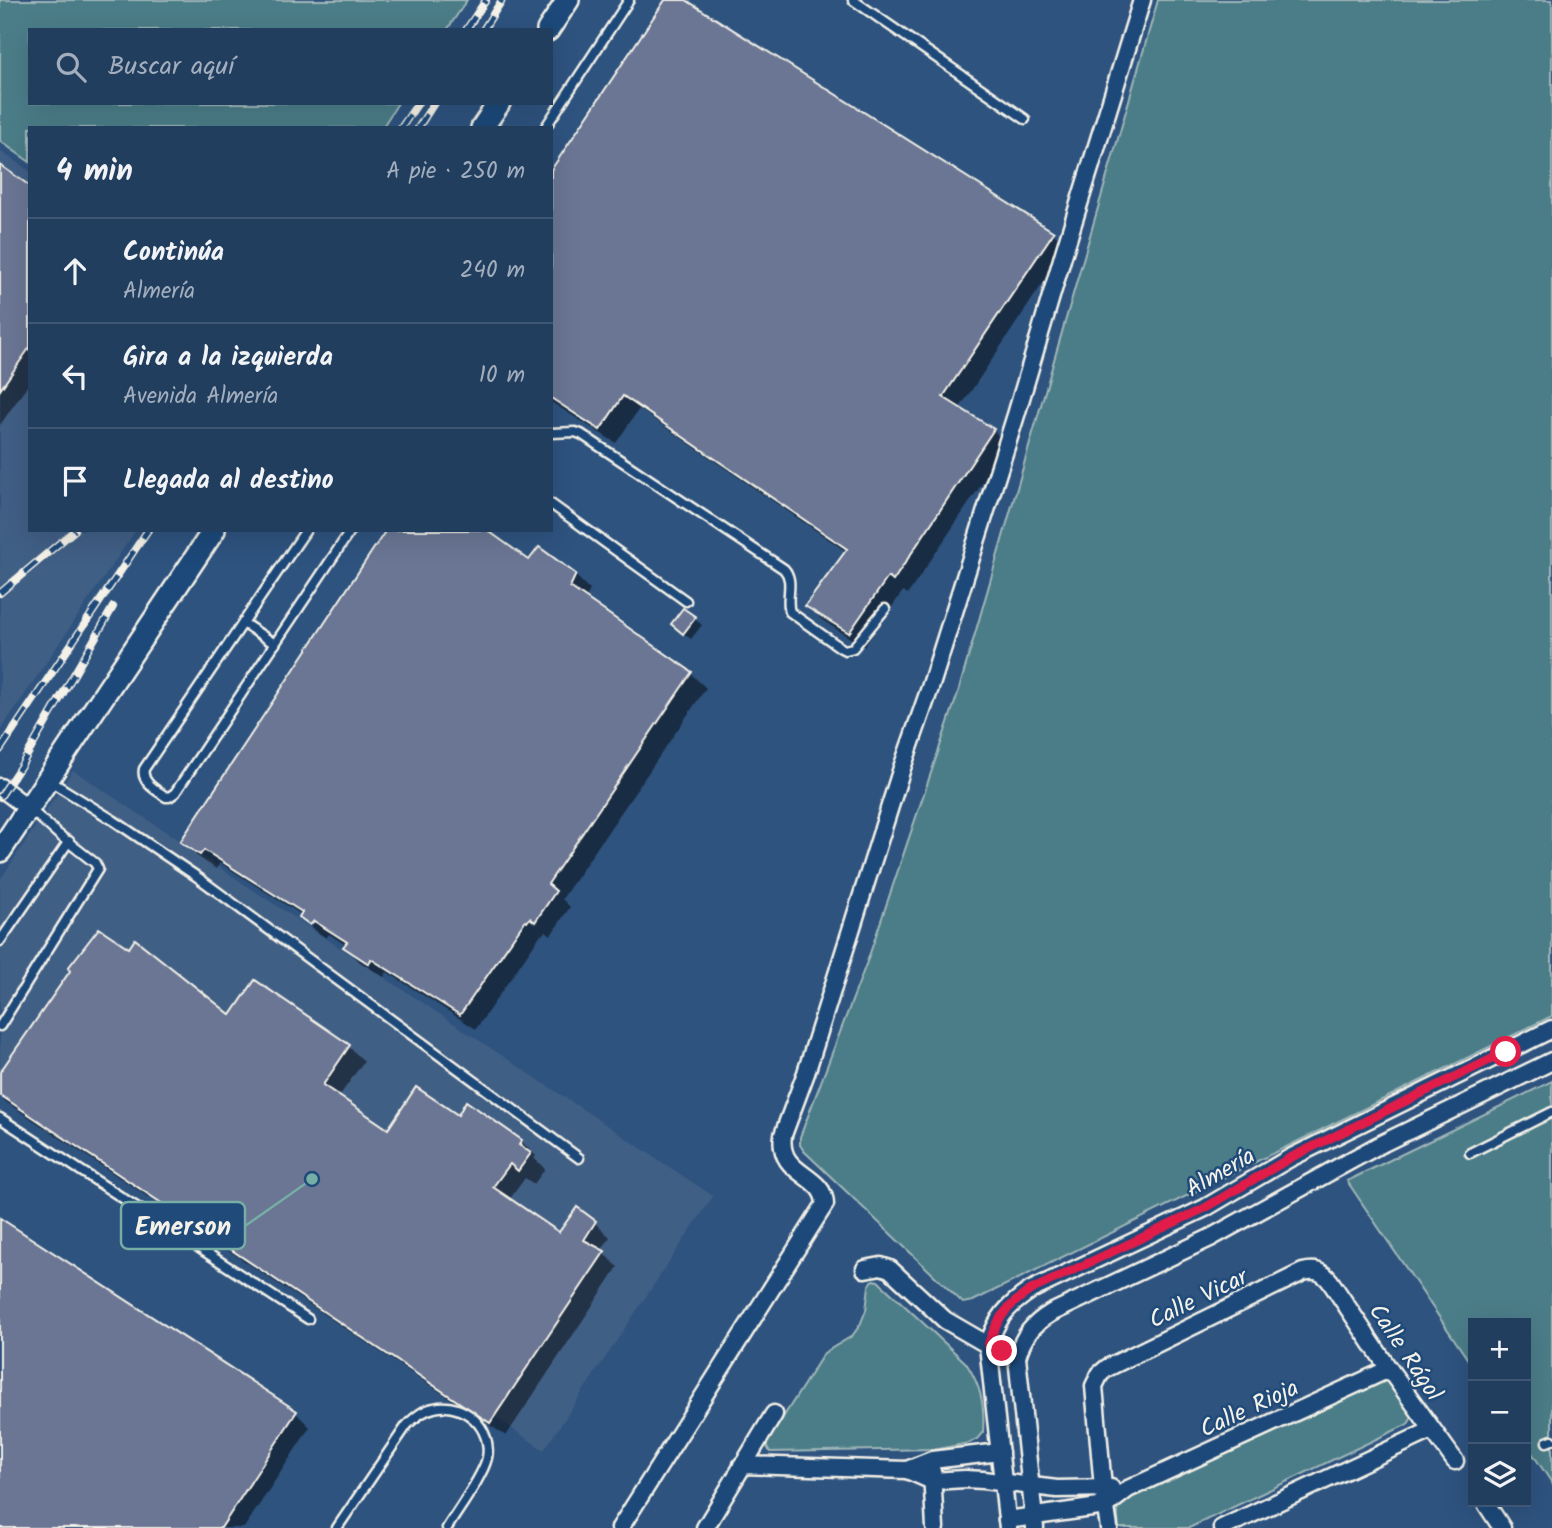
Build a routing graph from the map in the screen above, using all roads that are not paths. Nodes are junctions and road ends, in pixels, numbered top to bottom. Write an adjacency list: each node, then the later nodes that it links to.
1 (568, 0): 5 (street)
2 (629, 0): 9 (lane)
3 (853, 0): 7 (lane)
4 (1142, 0): 59 (street)
5 (549, 28)
6 (498, 105): 8 (street)
7 (1025, 120)
8 (483, 126)
9 (546, 126)
10 (553, 433): 16 (lane)
11 (553, 505): 15 (lane)
12 (213, 532): 19 (street)
13 (305, 532): 17 (lane)
14 (350, 532): 18 (lane)
15 (686, 601)
16 (885, 609)
17 (243, 623): 18 (lane); 18 (lane)
18 (275, 644)
19 (47, 779): 21 (street); 33 (lane)
20 (0, 787): 21 (street)
21 (28, 808): 22 (lane); 23 (street)
22 (69, 841): 24 (lane); 25 (lane)
23 (0, 851)
24 (0, 941)
25 (0, 1026)
26 (1552, 1029): 30 (street, Almería)
27 (1552, 1061): 31 (street)
28 (1552, 1111): 32 (lane)
29 (0, 1118): 36 (lane)
30 (1366, 1120): 31 (street); 37 (street, Almería)
31 (1377, 1146): 38 (street)
32 (1470, 1153)
33 (579, 1158)
34 (865, 1269): 37 (street)
35 (1319, 1271): 39 (street, Calle Rágol); 50 (street, Calle Vicar)
36 (308, 1319)
37 (988, 1345): 38 (street); 42 (street)
38 (1017, 1357): 49 (street)
39 (1389, 1369): 41 (street, Calle Rágol); 51 (street, Calle Rioja)
40 (774, 1414): 45 (street)
41 (1432, 1430): 44 (street, Calle Rágol); 63 (street)
42 (1000, 1452): 43 (street); 48 (street)
43 (932, 1460): 46 (street); 47 (street)
44 (1455, 1461)
45 (742, 1465): 46 (street); 60 (street)
46 (907, 1470): 47 (street)
47 (932, 1481): 48 (street, Calle Rioja); 61 (street)
48 (1003, 1483): 49 (street, Calle Rioja); 55 (street)
49 (1032, 1487): 50 (street, Calle Rioja); 54 (street)
50 (1103, 1488): 51 (street, Calle Rioja); 52 (street)
51 (1128, 1489): 52 (street, Calle Rioja)
52 (1106, 1506): 54 (street, Calle Rioja); 62 (street)
53 (1488, 1507): 57 (street)
54 (1034, 1523): 55 (street, Calle Rioja)
55 (1008, 1524)
56 (449, 1527): 58 (lane)
57 (1499, 1527)
58 (337, 1528)
59 (620, 1528)
60 (705, 1528)
61 (935, 1528)
62 (1109, 1528)
63 (1222, 1528)

